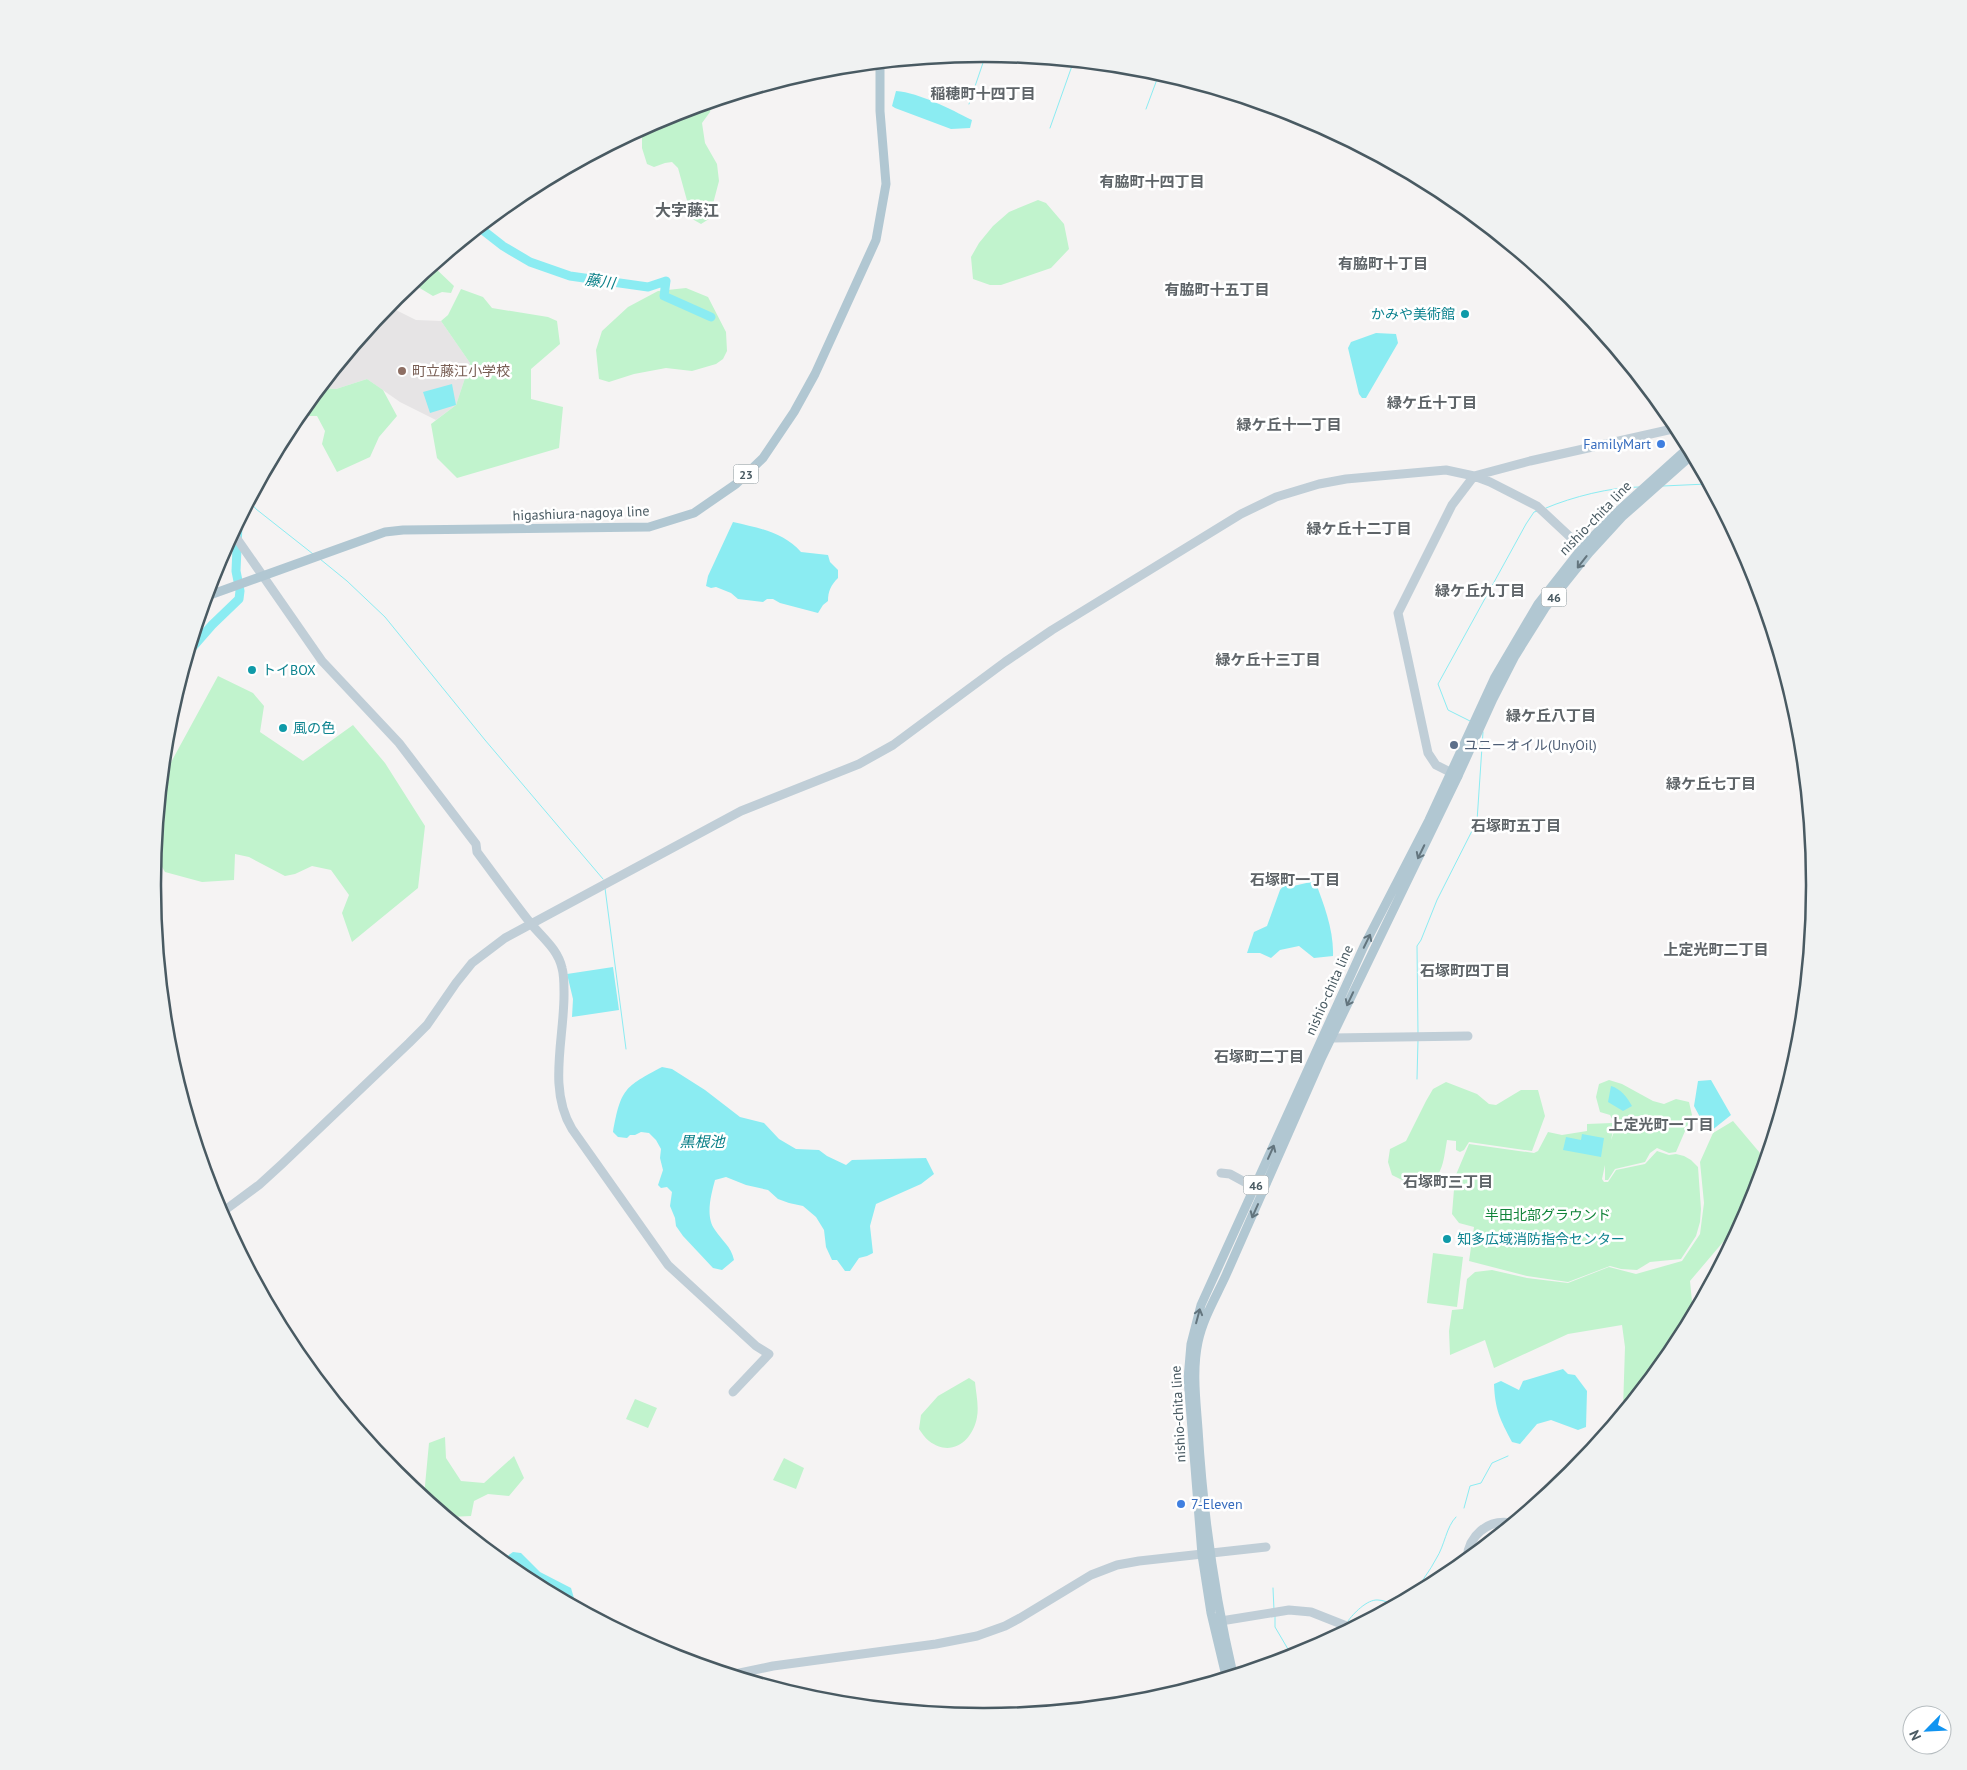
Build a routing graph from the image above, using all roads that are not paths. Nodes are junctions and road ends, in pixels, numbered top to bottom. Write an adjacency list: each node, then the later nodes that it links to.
1 (880, 70): 9 (main road, higashiura-nagoya line / 23)
2 (1668, 430): 5 (street)
3 (1683, 453): 6 (main road, nishio-chita line / 46)
4 (1687, 459): 6 (main road, nishio-chita line / 46)
5 (1474, 476): 8 (street); 12 (street); 13 (street)
6 (1651, 487): 8 (main road, nishio-chita line / 46); 11 (main road, nishio-chita line / 46, one-way to 11)
7 (238, 539): 9 (street)
8 (1582, 548): 11 (main road, nishio-chita line / 46)
9 (262, 576): 10 (main road, higashiura-nagoya line / 23); 13 (street)
10 (215, 593)
11 (1477, 724): 12 (main road, nishio-chita line / 46)
12 (1455, 774): 15 (main road, nishio-chita line / 46)
13 (532, 925): 19 (street); 20 (street)
14 (1468, 1036): 15 (street)
15 (1327, 1037): 17 (main road, nishio-chita line / 46, one-way to 15); 18 (main road, nishio-chita line / 46)
16 (1221, 1173): 17 (street)
17 (1254, 1188): 18 (street); 24 (main road, nishio-chita line / 46, one-way to 17)
18 (1263, 1192): 24 (main road, nishio-chita line / 46, one-way to 24)
19 (228, 1208)
20 (733, 1392)
21 (1501, 1524): 23 (street)
22 (1266, 1547): 24 (street)
23 (1468, 1549)
24 (1206, 1554): 25 (main road, nishio-chita line / 46); 28 (main road, nishio-chita line / 46); 29 (street)
25 (1221, 1620): 26 (street); 27 (main road, nishio-chita line / 46)
26 (1342, 1625)
27 (1231, 1669)
28 (1225, 1671)
29 (746, 1672)

